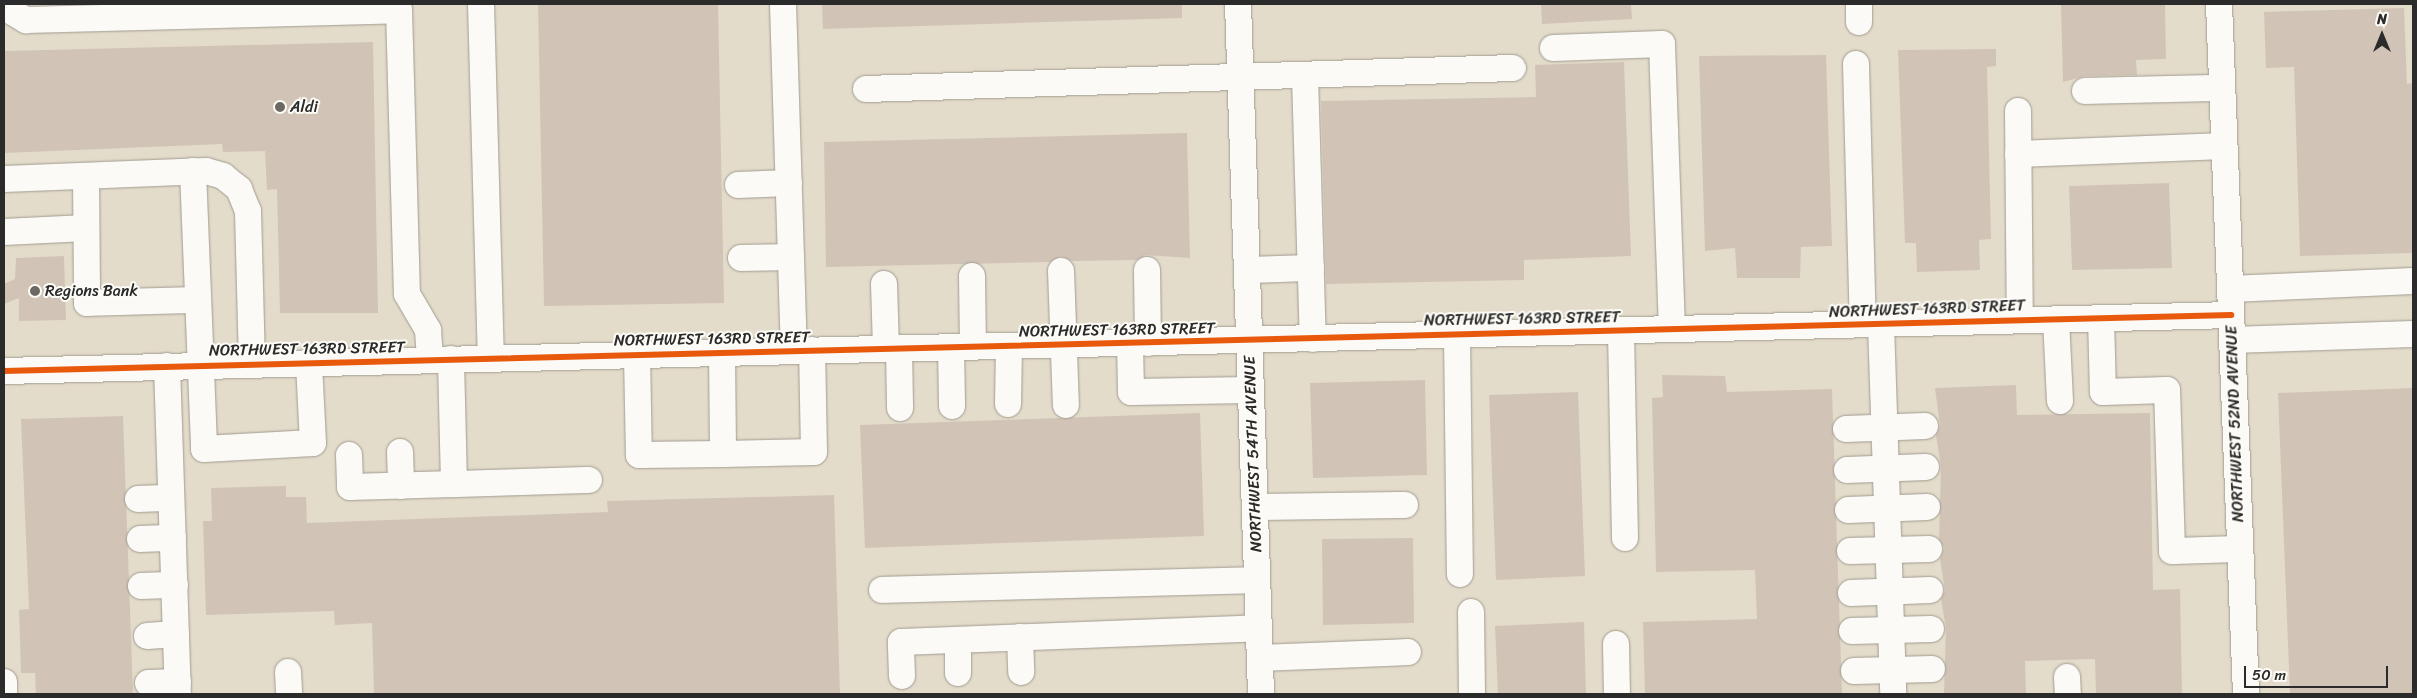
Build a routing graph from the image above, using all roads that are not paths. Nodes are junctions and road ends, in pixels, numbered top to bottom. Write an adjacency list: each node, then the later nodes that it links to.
1 (481, 4): 54 (street)
2 (783, 4): 20 (street)
3 (1238, 4): 10 (street, NORTHWEST 54TH AVENUE)
4 (2219, 4): 11 (street, NORTHWEST 52ND AVENUE)
5 (4, 7): 55 (street)
6 (1554, 48): 39 (street)
7 (1856, 64): 38 (street)
8 (1513, 68): 9 (street)
9 (1305, 76): 10 (street); 26 (street)
10 (1240, 78): 12 (street); 28 (street, NORTHWEST 54TH AVENUE)
11 (2222, 88): 13 (street); 15 (street, NORTHWEST 52ND AVENUE)
12 (866, 89)
13 (2085, 92)
14 (2018, 111): 16 (street)
15 (2224, 146): 16 (street); 34 (street, NORTHWEST 52ND AVENUE)
16 (2018, 154): 37 (street)
17 (192, 171): 18 (street); 33 (street); 57 (street)
18 (86, 176): 19 (street); 22 (street)
19 (4, 179)
20 (789, 183): 21 (street); 24 (street)
21 (738, 185)
22 (86, 228): 23 (street); 33 (street)
23 (4, 232)
24 (792, 257): 25 (street); 51 (street)
25 (741, 258)
26 (1311, 268): 28 (street); 43 (street)
27 (1147, 270): 46 (street)
28 (1247, 270): 44 (street, NORTHWEST 54TH AVENUE)
29 (1061, 271): 47 (street)
30 (972, 276): 49 (street)
31 (2413, 281): 34 (street, NORTHWEST 163RD STREET)
32 (884, 284): 50 (street)
33 (195, 300): 58 (street)
34 (2230, 302): 35 (street, NORTHWEST 163RD STREET); 45 (street, NORTHWEST 52ND AVENUE)
35 (2101, 318): 36 (street, NORTHWEST 163RD STREET); 90 (street)
36 (2056, 319): 37 (street, NORTHWEST 163RD STREET); 62 (street)
37 (2020, 320): 38 (street, NORTHWEST 163RD STREET)
38 (1872, 324): 39 (street, NORTHWEST 163RD STREET); 68 (street)
39 (1672, 329): 40 (street, NORTHWEST 163RD STREET)
40 (1621, 330): 42 (street, NORTHWEST 163RD STREET); 87 (street)
41 (2413, 334): 45 (street)
42 (1457, 335): 43 (street, NORTHWEST 163RD STREET); 93 (street)
43 (1313, 339): 44 (street, NORTHWEST 163RD STREET)
44 (1249, 340): 46 (street, NORTHWEST 163RD STREET); 61 (street, NORTHWEST 54TH AVENUE)
45 (2232, 340): 90 (street, NORTHWEST 52ND AVENUE)
46 (1139, 343): 47 (street, NORTHWEST 163RD STREET); 61 (street)
47 (1062, 345): 48 (street, NORTHWEST 163RD STREET); 64 (street)
48 (1009, 346): 49 (street, NORTHWEST 163RD STREET); 63 (street)
49 (962, 347): 50 (street, NORTHWEST 163RD STREET); 65 (street)
50 (892, 349): 51 (street, NORTHWEST 163RD STREET); 66 (street)
51 (803, 351): 52 (street, NORTHWEST 163RD STREET); 71 (street)
52 (722, 353): 53 (street, NORTHWEST 163RD STREET); 71 (street)
53 (637, 354): 54 (street, NORTHWEST 163RD STREET); 71 (street)
54 (491, 358): 55 (street, NORTHWEST 163RD STREET)
55 (440, 359): 56 (street, NORTHWEST 163RD STREET); 77 (street)
56 (309, 363): 57 (street, NORTHWEST 163RD STREET); 58 (street)
57 (252, 364): 58 (street, NORTHWEST 163RD STREET)
58 (200, 365): 59 (street, NORTHWEST 163RD STREET)
59 (167, 366): 60 (street, NORTHWEST 163RD STREET); 79 (street)
60 (4, 371)
61 (1251, 390): 82 (street, NORTHWEST 54TH AVENUE)
62 (2060, 400)
63 (1008, 404)
64 (1066, 405)
65 (952, 406)
66 (900, 408)
67 (1925, 426): 68 (street)
68 (1884, 427): 69 (street); 74 (street)
69 (1846, 429)
70 (400, 452): 78 (street)
71 (723, 454)
72 (350, 455): 78 (street)
73 (1926, 467): 74 (street)
74 (1886, 469): 75 (street); 84 (street)
75 (1847, 470)
76 (589, 480): 77 (street)
77 (454, 484): 78 (street)
78 (401, 486)
79 (171, 498): 80 (street); 86 (street)
80 (138, 499)
81 (1405, 505): 82 (street)
82 (1255, 507): 94 (street, NORTHWEST 54TH AVENUE)
83 (1927, 507): 84 (street)
84 (1887, 508): 85 (street); 91 (street)
85 (1848, 510)
86 (173, 538): 88 (street); 95 (street)
87 (1625, 538)
88 (140, 539)
89 (1929, 549): 91 (street)
90 (2240, 549): 126 (street, NORTHWEST 52ND AVENUE)
91 (1888, 550): 92 (street); 99 (street)
92 (1850, 552)
93 (1460, 574)
94 (1258, 580): 97 (street); 102 (street, NORTHWEST 54TH AVENUE)
95 (175, 585): 96 (street); 106 (street)
96 (140, 586)
97 (882, 590)
98 (1930, 590): 99 (street)
99 (1890, 591): 100 (street); 104 (street)
100 (1851, 593)
101 (1471, 612): 124 (street)
102 (1259, 628): 108 (street); 112 (street, NORTHWEST 54TH AVENUE)
103 (1931, 629): 104 (street)
104 (1891, 630): 105 (street); 119 (street)
105 (1852, 631)
106 (176, 634): 107 (street); 121 (street)
107 (147, 636)
108 (1020, 637): 109 (street); 115 (street)
109 (958, 640): 116 (street); 117 (street)
110 (1616, 644): 125 (street)
111 (1408, 652): 112 (street)
112 (1260, 658): 123 (street, NORTHWEST 54TH AVENUE)
113 (1932, 669): 119 (street)
114 (1854, 671): 119 (street)
115 (1021, 672)
116 (958, 673)
117 (902, 676)
118 (4, 682): 122 (street)
119 (1893, 682)
120 (148, 683): 121 (street)
121 (178, 688)
122 (4, 694)
123 (1261, 694)
124 (1472, 694)
125 (1617, 694)
126 (2246, 694)

